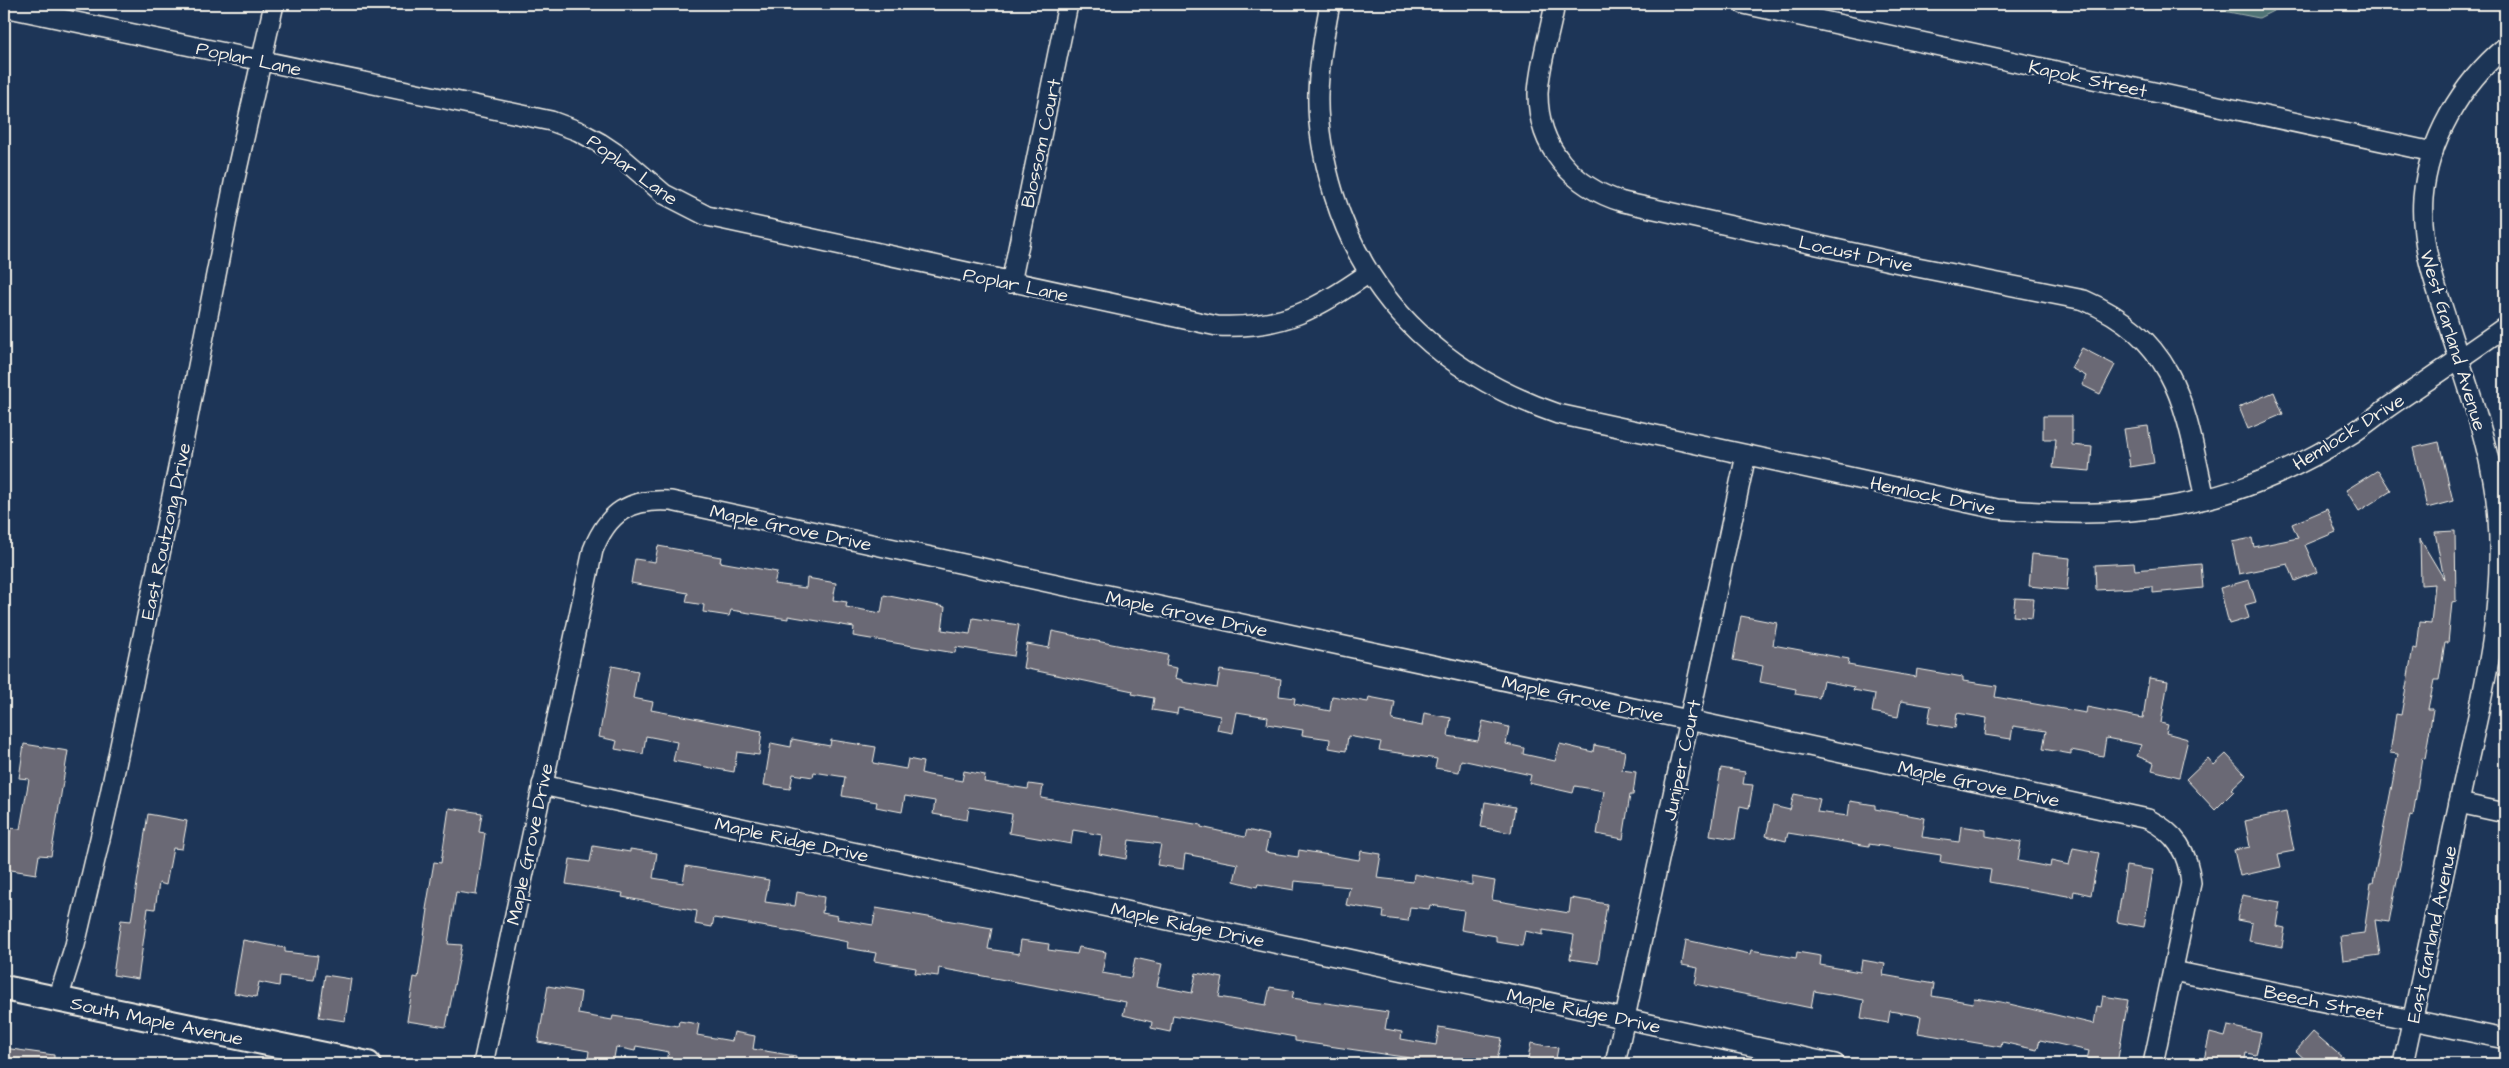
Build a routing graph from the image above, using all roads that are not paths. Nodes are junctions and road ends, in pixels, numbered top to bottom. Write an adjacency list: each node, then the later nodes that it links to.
1 (274, 4): 8 (street, East Routzong Drive)
2 (1068, 4): 11 (street, Blossom Court)
3 (1330, 4): 10 (street, Hemlock Drive)
4 (1555, 4): 15 (street, Locust Drive)
5 (1744, 4): 9 (street, Kapok Street)
6 (4, 7): 8 (street, Poplar Lane)
7 (2505, 47): 9 (street, West Garland Avenue)
8 (261, 61): 11 (street, Poplar Lane); 22 (street, East Routzong Drive)
9 (2433, 152): 13 (street, West Garland Avenue)
10 (1369, 273): 11 (street, Poplar Lane); 14 (street, Hemlock Drive)
11 (1011, 283)
12 (2505, 327): 13 (street, Hemlock Drive)
13 (2459, 359): 15 (street, Hemlock Drive); 18 (street, West Garland Avenue)
14 (1746, 455): 15 (street, Hemlock Drive); 16 (street, Juniper Court)
15 (2205, 499)
16 (1690, 721): 17 (street, Maple Grove Drive); 20 (street, Maple Grove Drive); 23 (street, Juniper Court)
17 (542, 785): 23 (street, Maple Ridge Drive); 27 (street, Maple Grove Drive)
18 (2459, 803): 19 (street); 24 (street, East Garland Avenue)
19 (2505, 813)
20 (2172, 971): 24 (street, Beech Street); 30 (street)
21 (4, 988): 22 (main road, South Maple Avenue)
22 (58, 999): 26 (main road, South Maple Avenue)
23 (1625, 1019): 28 (street, Juniper Court); 29 (street, Maple Ridge Drive)
24 (2413, 1020): 25 (street, Beech Street); 31 (street, East Garland Avenue)
25 (2505, 1038)
26 (368, 1064)
27 (483, 1064)
28 (1615, 1064)
29 (1835, 1064)
30 (2153, 1064)
31 (2403, 1064)

